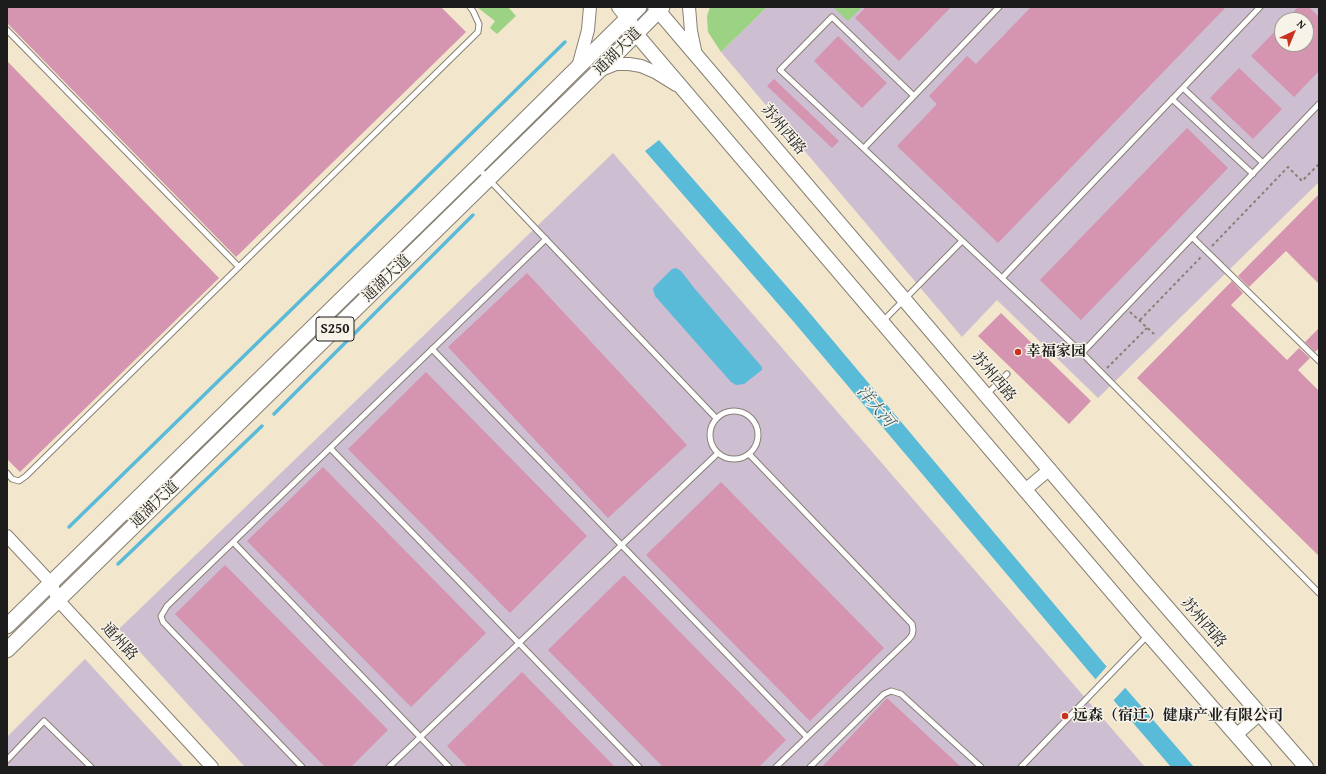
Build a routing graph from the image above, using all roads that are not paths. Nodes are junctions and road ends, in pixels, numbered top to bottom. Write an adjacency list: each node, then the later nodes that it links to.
1 (470, 7): 27 (lane)
2 (590, 7): 12 (street)
3 (639, 7): 8 (main road, 通湖大道 / S250)
4 (689, 7): 11 (street)
5 (998, 7): 16 (lane)
6 (1260, 7): 14 (lane)
7 (659, 8): 10 (main road, 通湖大道 / S250); 11 (main road, 苏州西路)
8 (623, 12): 10 (main road); 12 (main road, 通湖大道 / S250)
9 (7, 30): 27 (lane)
10 (636, 34): 13 (main road, 通湖大道 / S250); 15 (main road)
11 (696, 55): 29 (main road, 苏州西路)
12 (578, 67): 21 (main road, 通湖大道 / S250)
13 (600, 70): 15 (street); 23 (main road, 通湖大道 / S250)
14 (1183, 88): 17 (lane); 20 (lane)
15 (684, 90): 30 (main road)
16 (914, 96): 19 (lane); 19 (lane)
17 (1172, 99): 22 (lane); 28 (lane)
18 (1319, 104): 20 (lane)
19 (864, 148): 26 (lane)
20 (1263, 163): 22 (lane)
21 (477, 167): 23 (lane); 46 (main road, 通湖大道 / S250)
22 (1253, 174): 24 (lane)
23 (488, 179): 25 (lane); 48 (main road, 通湖大道 / S250)
24 (1192, 237): 32 (lane); 33 (lane)
25 (546, 239): 31 (lane); 36 (lane)
26 (962, 241): 28 (lane); 29 (lane)
27 (239, 267): 41 (lane)
28 (1002, 278): 32 (lane)
29 (904, 299): 30 (lane); 35 (main road, 苏州西路)
30 (882, 322): 42 (main road)
31 (432, 349): 37 (lane); 45 (lane)
32 (1082, 353): 47 (lane)
33 (1319, 361)
34 (1007, 374): 35 (lane)
35 (987, 395): 40 (main road, 苏州西路)
36 (716, 418): 38 (lane); 39 (lane)
37 (330, 448): 44 (lane); 51 (lane)
38 (717, 454): 39 (lane); 45 (lane)
39 (749, 454): 56 (lane)
40 (1050, 470): 42 (street); 53 (main road, 苏州西路)
41 (7, 473)
42 (1025, 490): 50 (main road)
43 (7, 536): 46 (street, 通州路)
44 (233, 542): 55 (lane); 60 (lane)
45 (622, 545): 51 (lane); 56 (lane)
46 (51, 583): 48 (street, 通州路); 49 (main road, 通湖大道 / S250)
47 (1319, 593)
48 (58, 600): 52 (main road, 通湖大道 / S250); 59 (street, 通州路)
49 (7, 626)
50 (1148, 634): 54 (main road); 67 (lane)
51 (519, 643): 55 (lane); 63 (lane)
52 (7, 650)
53 (1260, 714): 54 (street); 69 (main road, 苏州西路)
54 (1236, 734): 68 (main road)
55 (420, 737): 61 (lane); 62 (lane)
56 (808, 737): 64 (lane)
57 (7, 760): 58 (lane)
58 (91, 767)
59 (212, 767)
60 (302, 767)
61 (389, 767)
62 (449, 767)
63 (639, 767)
64 (776, 767)
65 (810, 767): 66 (lane)
66 (981, 767)
67 (1021, 767)
68 (1264, 767)
69 (1306, 767)

